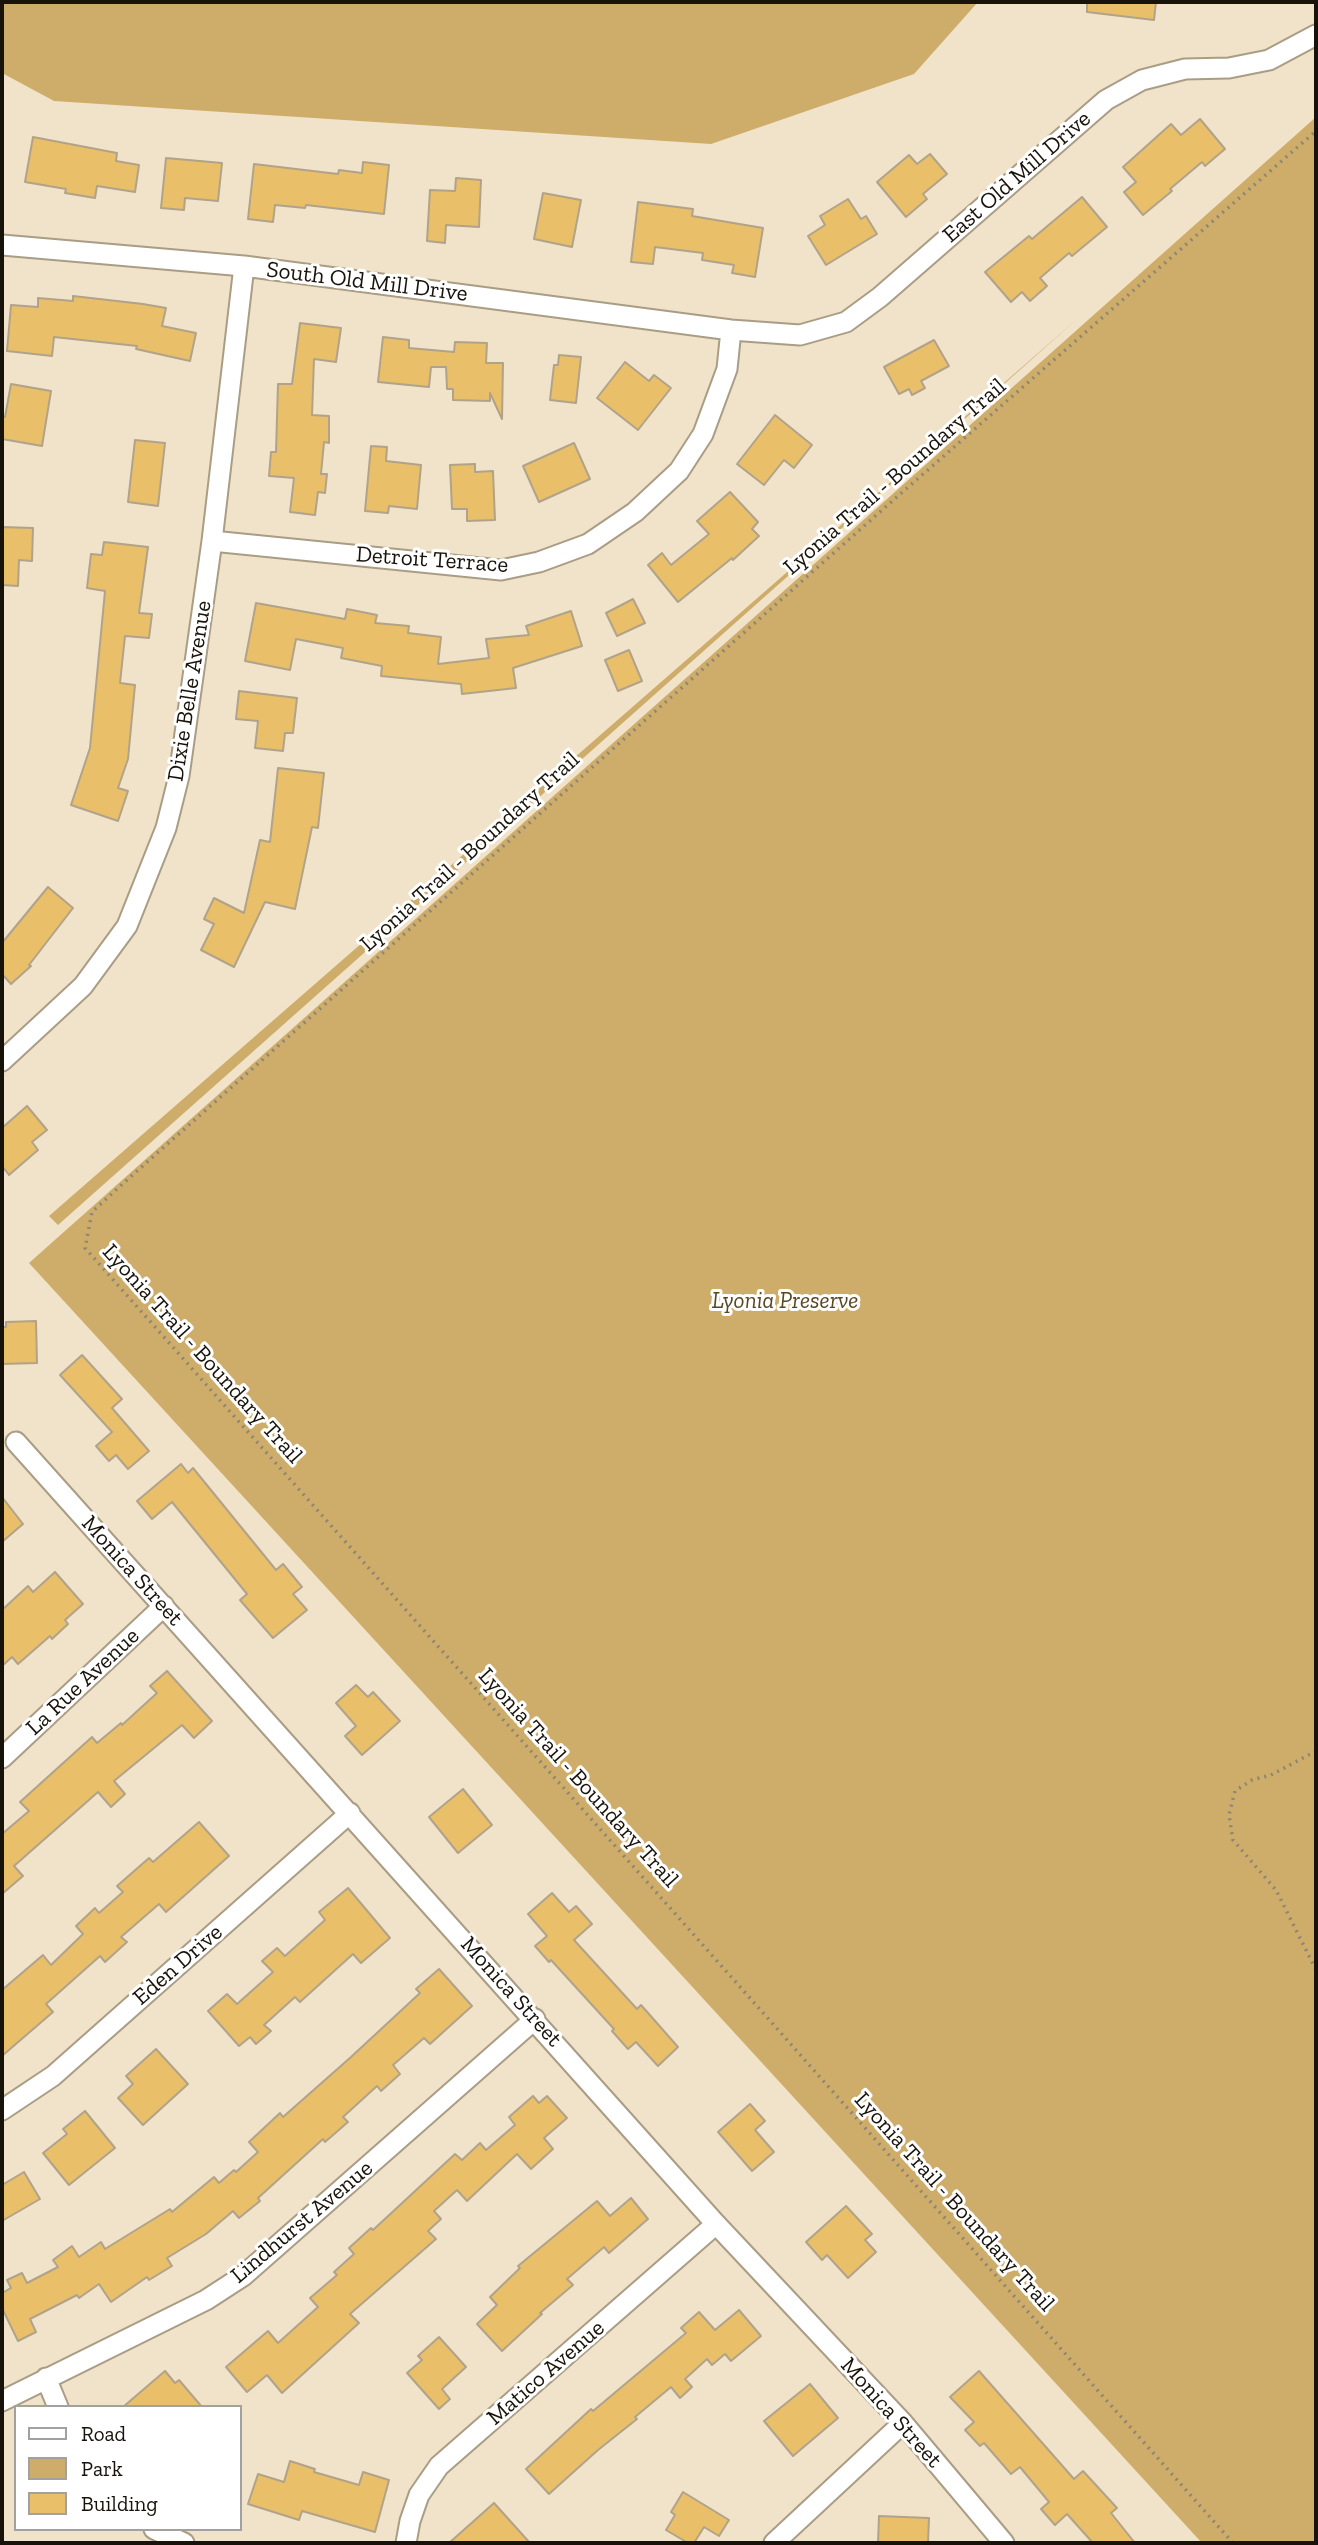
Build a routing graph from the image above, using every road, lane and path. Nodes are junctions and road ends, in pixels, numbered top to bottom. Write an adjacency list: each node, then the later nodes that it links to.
1 (1316, 36): 5 (street, East Old Mill Drive)
2 (1316, 131): 26 (path, Lyonia Trail - Boundary Trail)
3 (2, 245): 4 (street, South Old Mill Drive)
4 (244, 266): 5 (street, South Old Mill Drive); 6 (street, Dixie Belle Avenue)
5 (731, 330): 6 (street, Detroit Terrace)
6 (212, 541): 7 (street, Dixie Belle Avenue)
7 (2, 1060)
8 (16, 1443): 9 (street, Monica Street)
9 (164, 1606): 11 (street, La Rue Avenue); 12 (street, Monica Street)
10 (1316, 1751): 13 (path)
11 (2, 1758)
12 (350, 1813): 14 (street, Monica Street); 15 (street, Eden Drive)
13 (1316, 1970)
14 (535, 2019): 16 (street, Monica Street); 17 (street, Lindhurst Avenue)
15 (2, 2110)
16 (716, 2224): 20 (street, Monica Street); 23 (street, Matico Avenue)
17 (46, 2378): 18 (street, Lindhurst Avenue); 19 (street)
18 (2, 2401)
19 (57, 2405)
20 (903, 2423): 24 (street); 25 (street, Monica Street)
21 (158, 2531): 22 (street)
22 (184, 2543)
23 (406, 2543)
24 (774, 2543)
25 (1004, 2543)
26 (1233, 2543)

